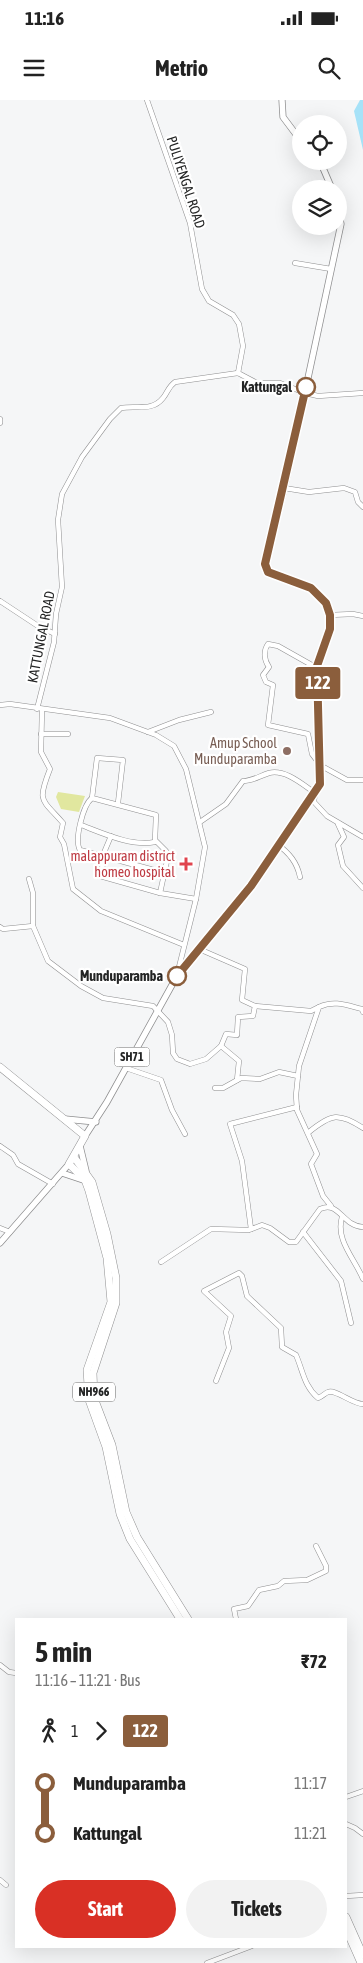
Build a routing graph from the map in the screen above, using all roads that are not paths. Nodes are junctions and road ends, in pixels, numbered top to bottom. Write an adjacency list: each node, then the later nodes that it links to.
1 (147, 100): 7 (street, PULIYENGAL ROAD)
2 (282, 100): 3 (main road)
3 (292, 128)
4 (339, 235): 6 (main road)
5 (295, 263): 6 (street)
6 (331, 269): 8 (main road)
7 (238, 373): 8 (street); 17 (street, KATTUNGAL ROAD)
8 (305, 393): 9 (street); 12 (main road)
9 (363, 393)
10 (0, 419): 11 (street)
11 (0, 423)
12 (284, 488): 13 (street); 15 (main road)
13 (363, 506)
14 (0, 601): 17 (street)
15 (330, 615): 16 (street); 18 (main road, SH71)
16 (363, 616)
17 (55, 634): 20 (street, KATTUNGAL ROAD)
18 (318, 668): 25 (main road, SH71); 25 (street)
19 (0, 705): 20 (street)
20 (39, 709): 22 (street); 23 (street, KATTUNGAL ROAD)
21 (211, 712): 22 (street)
22 (148, 732): 30 (street)
23 (40, 734): 24 (street); 46 (street, KATTUNGAL ROAD)
24 (68, 734)
25 (318, 763): 26 (street); 27 (main road, SH71)
26 (363, 780)
27 (314, 793): 30 (street); 31 (street); 36 (main road, SH71)
28 (92, 798): 29 (street); 29 (street); 32 (street)
29 (118, 803): 35 (street)
30 (200, 822): 43 (street)
31 (337, 822): 34 (street); 41 (street)
32 (81, 825): 33 (street); 37 (street)
33 (111, 836): 35 (street); 37 (street)
34 (363, 837)
35 (155, 842): 38 (street)
36 (277, 844): 39 (street); 47 (main road, SH71)
37 (104, 855): 38 (street); 42 (street)
38 (164, 873): 42 (street)
39 (300, 877)
40 (29, 879): 44 (street)
41 (363, 888)
42 (160, 893): 43 (street)
43 (196, 899): 46 (street)
44 (33, 926): 45 (street); 52 (street)
45 (0, 927)
46 (184, 945): 48 (street)
47 (199, 949): 48 (main road, SH71); 49 (street)
48 (177, 976): 52 (main road, SH71)
49 (255, 1006): 50 (street); 53 (street)
50 (319, 1007): 51 (street); 56 (street)
51 (363, 1010)
52 (156, 1011): 53 (street); 55 (main road, SH71)
53 (222, 1046): 57 (street)
54 (0, 1068): 60 (highway)
55 (126, 1068): 61 (main road, SH71); 64 (street)
56 (298, 1076): 57 (street); 59 (street)
57 (237, 1080): 58 (street)
58 (215, 1088)
59 (296, 1109): 63 (street); 78 (street)
60 (63, 1119): 61 (main road); 65 (highway)
61 (96, 1122): 65 (main road, SH71)
62 (363, 1128): 63 (street)
63 (309, 1132): 74 (street)
64 (185, 1134)
65 (85, 1136): 67 (highway)
66 (0, 1146): 73 (street)
67 (80, 1146): 68 (highway); 70 (main road)
68 (74, 1157): 69 (highway); 70 (highway, NH966)
69 (69, 1164): 71 (main road); 72 (highway, NH966)
70 (86, 1171): 89 (highway, NH966)
71 (62, 1173): 72 (main road); 73 (main road)
72 (84, 1180): 88 (highway, NH966)
73 (53, 1184): 79 (main road)
74 (331, 1206): 75 (street); 80 (street)
75 (342, 1217): 76 (street); 83 (street)
76 (363, 1227)
77 (0, 1228): 79 (street)
78 (251, 1229): 80 (street); 82 (street)
79 (10, 1232): 81 (main road)
80 (302, 1232): 84 (street)
81 (0, 1242)
82 (161, 1262)
83 (363, 1279)
84 (351, 1323)
85 (216, 1381): 86 (street)
86 (363, 1404)
87 (316, 1546): 90 (street)
88 (179, 1618)
89 (187, 1618)
90 (236, 1618)
91 (0, 1665): 92 (street)
92 (15, 1673)
93 (363, 1791): 94 (street)
94 (347, 1796)
95 (347, 1824): 96 (street)
96 (363, 1834)
97 (0, 1880): 98 (street)
98 (6, 1885)
99 (363, 1895): 100 (street)
100 (347, 1896)
101 (347, 1919): 104 (highway)
102 (347, 1931): 106 (highway)
103 (247, 1948): 105 (street)
104 (363, 1955)
105 (207, 1963)
106 (361, 1963)

